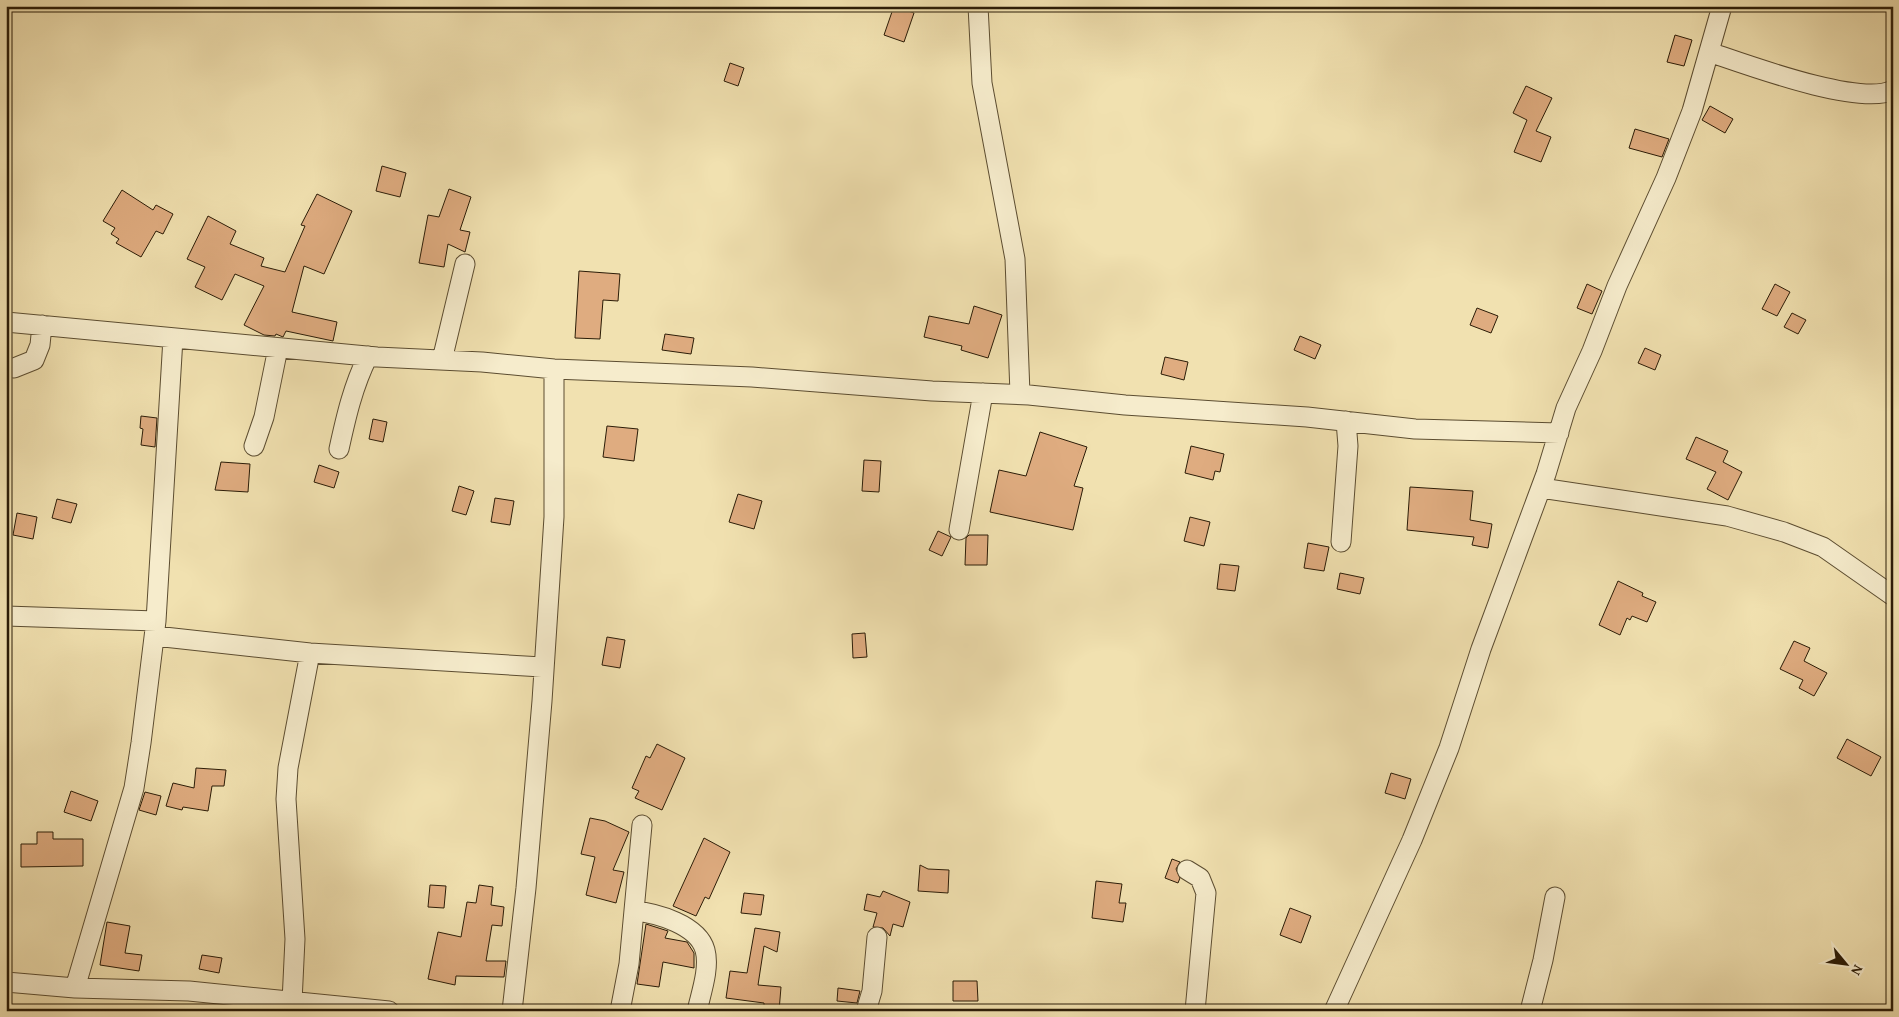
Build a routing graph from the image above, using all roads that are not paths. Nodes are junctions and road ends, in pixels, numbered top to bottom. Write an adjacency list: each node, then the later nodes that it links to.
1 (978, 6): 15 (street)
2 (1722, 6): 3 (street)
3 (1709, 52): 4 (street); 17 (street)
4 (1893, 90)
5 (465, 264): 11 (street)
6 (6, 322): 7 (street)
7 (42, 325): 8 (street); 12 (street)
8 (173, 338): 9 (street); 25 (street)
9 (278, 348): 10 (street); 18 (street)
10 (368, 356): 11 (street); 19 (street)
11 (442, 360): 13 (street)
12 (14, 368)
13 (554, 369): 14 (street); 27 (street)
14 (983, 393): 15 (street); 21 (street)
15 (1020, 394): 16 (street)
16 (1346, 422): 17 (street); 22 (street)
17 (1559, 433): 20 (street)
18 (254, 446)
19 (339, 449)
20 (1541, 488): 23 (street); 42 (street)
21 (959, 530)
22 (1341, 542)
23 (1893, 596)
24 (6, 616): 25 (street)
25 (156, 628): 26 (street); 34 (street)
26 (310, 653): 27 (street); 35 (street)
27 (542, 666): 37 (street)
28 (642, 825): 31 (street)
29 (1187, 870): 41 (street)
30 (1555, 896): 43 (street)
31 (634, 911): 38 (street); 39 (street)
32 (878, 937): 40 (street)
33 (6, 982): 34 (street)
34 (76, 988): 35 (street)
35 (292, 1002): 36 (street)
36 (389, 1011)
37 (512, 1011)
38 (620, 1011)
39 (697, 1011)
40 (866, 1011)
41 (1196, 1011)
42 (1334, 1011)
43 (1530, 1011)

